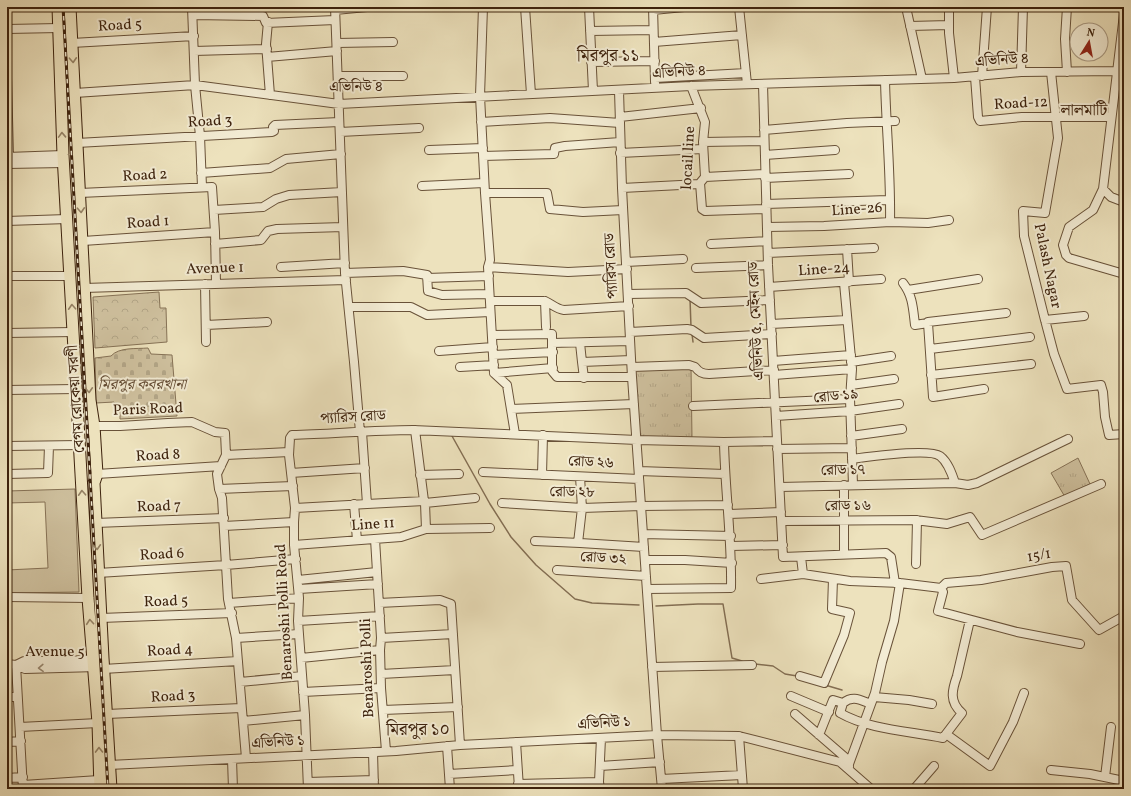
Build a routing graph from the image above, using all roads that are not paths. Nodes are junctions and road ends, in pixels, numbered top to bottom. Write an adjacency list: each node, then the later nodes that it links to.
1 (58, 7): 22 (main road, বেগম রোকেয়া সরণী)
2 (70, 7): 30 (main road, বেগম রোকেয়া সরণী)
3 (367, 7): 14 (street)
4 (483, 7): 60 (street)
5 (525, 7): 58 (street)
6 (589, 7): 25 (street)
7 (684, 7): 15 (street)
8 (740, 7): 26 (street)
9 (906, 7): 21 (street)
10 (949, 7): 20 (street)
11 (987, 7): 44 (street)
12 (1024, 7): 38 (street)
13 (1067, 7): 40 (street)
14 (335, 8): 18 (street)
15 (653, 8): 24 (street)
16 (193, 11): 19 (street); 27 (street)
17 (1124, 14): 32 (street)
18 (335, 20): 19 (street); 31 (street)
19 (268, 22): 34 (street)
20 (949, 25): 21 (street); 47 (street)
21 (910, 26): 48 (street)
22 (59, 28): 23 (street); 86 (main road, বেগম রোকেয়া সরণী, one-way to 22)
23 (7, 29)
24 (653, 30): 25 (street); 29 (street)
25 (590, 31): 36 (street)
26 (742, 35): 29 (street); 41 (street)
27 (194, 36): 30 (street, Road 5); 33 (street)
28 (393, 42): 31 (street)
29 (654, 42): 35 (street)
30 (72, 43): 57 (main road, বেগম রোকেয়া সরণী, one-way to 57)
31 (337, 47): 34 (street); 42 (street)
32 (1122, 50): 37 (street)
33 (194, 51): 34 (street); 52 (street)
34 (267, 53): 59 (street)
35 (655, 61): 36 (street); 46 (street)
36 (591, 62): 55 (street)
37 (1117, 71): 40 (street, এভিনিউ ৪); 97 (street)
38 (1021, 72): 39 (street, এভিনিউ ৪); 44 (street, এভিনিউ ৪)
39 (1051, 72): 40 (street, এভিনিউ ৪); 64 (street, Palash Nagar)
40 (1068, 72)
41 (746, 73): 46 (street); 50 (street)
42 (338, 76): 43 (street); 62 (street)
43 (403, 76)
44 (978, 76): 47 (street, এভিনিউ ৪); 64 (street, Road-12)
45 (7, 78): 61 (street)
46 (655, 78): 54 (street)
47 (954, 78): 48 (street, এভিনিউ ৪)
48 (922, 79): 49 (street, এভিনিউ ৪)
49 (885, 80): 51 (street, এভিনিউ ৪); 70 (street)
50 (747, 84): 51 (street, এভিনিউ ৪); 53 (street, এভিনিউ ৪)
51 (763, 84): 73 (street, এভিনিউ ৫, মেইন রোড)
52 (195, 85): 57 (street, এভিনিউ ৪); 59 (street, এভিনিউ ৪); 75 (street)
53 (691, 86): 54 (street, এভিনিউ ৪); 63 (street, locail line)
54 (656, 89): 56 (street, এভিনিউ ৪)
55 (593, 91): 56 (street, এভিনিউ ৪); 58 (street, এভিনিউ ৪)
56 (618, 91): 66 (street, প্যারিস রোড)
57 (75, 93): 78 (main road, বেগম রোকেয়া সরণী)
58 (531, 94): 60 (street, এভিনিউ ৪)
59 (270, 95): 62 (street, এভিনিউ ৪)
60 (480, 96): 62 (street, এভিনিউ ৪); 69 (street)
61 (7, 104): 72 (street)
62 (339, 104): 68 (street)
63 (701, 108): 66 (street); 79 (street, locail line)
64 (1055, 117): 65 (street, Road-12); 150 (street, Palash Nagar)
65 (1108, 117)
66 (620, 120): 69 (street); 77 (street, প্যারিস রোড)
67 (895, 121): 70 (street)
68 (339, 122): 74 (street); 75 (street, Road 3)
69 (481, 122): 82 (street)
70 (886, 122): 73 (street); 109 (street)
71 (419, 128): 74 (street)
72 (8, 129): 87 (street)
73 (764, 130): 76 (street, এভিনিউ ৫, মেইন রোড)
74 (340, 132): 84 (street)
75 (200, 136): 78 (street, Road 3); 88 (street)
76 (764, 141): 79 (street); 85 (street, এভিনিউ ৫, মেইন রোড)
77 (620, 142): 82 (street); 83 (street, প্যারিস রোড)
78 (77, 143): 99 (main road, বেগম রোকেয়া সরণী)
79 (703, 146): 83 (street); 90 (street, locail line)
80 (429, 150): 82 (street)
81 (835, 150): 85 (street)
82 (483, 152): 92 (street)
83 (620, 153): 96 (street, প্যারিস রোড)
84 (340, 154): 88 (street); 98 (street)
85 (765, 155): 91 (street, এভিনিউ ৫, মেইন রোড)
86 (63, 159): 87 (street); 106 (main road, বেগম রোকেয়া সরণী)
87 (8, 160)
88 (201, 173): 95 (street)
89 (849, 174): 91 (street)
90 (704, 176): 91 (street); 93 (street, locail line)
91 (765, 176): 103 (street, এভিনিউ ৫, মেইন রোড)
92 (484, 184): 94 (street); 100 (street)
93 (700, 184): 96 (street); 103 (street, locail line)
94 (422, 186)
95 (202, 187): 99 (street, Road 2); 104 (street, Road 2)
96 (622, 188): 105 (street, প্যারিস রোড)
97 (1103, 189): 102 (street); 127 (street)
98 (342, 192): 104 (street); 110 (street)
99 (80, 193): 113 (main road, বেগম রোকেয়া সরণী, one-way to 113)
100 (485, 193): 105 (street); 122 (street)
101 (888, 200): 103 (street)
102 (1124, 202)
103 (766, 206): 111 (street, এভিনিউ ৫, মেইন রোড)
104 (214, 210): 112 (street)
105 (623, 210): 123 (street, প্যারিস রোড)
106 (67, 219): 108 (street); 129 (main road, বেগম রোকেয়া সরণী)
107 (949, 220): 109 (street, Line-26)
108 (7, 221)
109 (890, 222): 111 (street, Line-26)
110 (343, 227): 115 (street); 121 (street)
111 (767, 227): 114 (street, এভিনিউ ৫, মেইন রোড)
112 (215, 232): 113 (street, Road 1); 115 (street)
113 (82, 241): 139 (main road, বেগম রোকেয়া সরণী)
114 (767, 241): 116 (street); 119 (street, এভিনিউ ৫, মেইন রোড)
115 (215, 244): 135 (street)
116 (711, 244)
117 (874, 248): 118 (street)
118 (847, 249): 119 (street); 136 (street)
119 (768, 252): 124 (street, এভিনিউ ৫, মেইন রোড)
120 (683, 259): 123 (street)
121 (345, 262): 125 (street); 130 (street)
122 (489, 263): 123 (street); 131 (street)
123 (627, 265): 140 (street, প্যারিস রোড)
124 (768, 265): 126 (street); 138 (street, এভিনিউ ৫, মেইন রোড)
125 (281, 267)
126 (696, 268)
127 (1124, 274)
128 (7, 276): 129 (street)
129 (70, 276): 156 (main road, বেগম রোকেয়া সরণী, one-way to 129)
130 (346, 276): 132 (street, Avenue 1); 135 (street, Avenue 1); 145 (street)
131 (489, 276): 132 (street); 141 (street)
132 (427, 278): 141 (street)
133 (881, 279): 136 (street, Line-24)
134 (978, 280): 152 (street)
135 (216, 283): 137 (street, Avenue 1)
136 (846, 283): 138 (street, Line-24); 149 (street)
137 (205, 284): 139 (street, Avenue 1); 154 (street)
138 (769, 287): 142 (street, এভিনিউ ৫, মেইন রোড)
139 (84, 288): 195 (main road, বেগম রোকেয়া সরণী, one-way to 195)
140 (628, 294): 142 (street); 144 (street, প্যারিস রোড)
141 (490, 298): 143 (street); 146 (street)
142 (770, 300): 153 (street, এভিনিউ ৫, মেইন রোড)
143 (545, 301): 144 (street); 155 (street)
144 (629, 306): 157 (street, প্যারিস রোড)
145 (349, 307): 146 (street); 198 (street)
146 (490, 312): 160 (street)
147 (1006, 313): 152 (street)
148 (1084, 316): 150 (street)
149 (847, 320): 153 (street); 172 (street)
150 (1045, 320): 200 (street, Palash Nagar)
151 (267, 322): 154 (street)
152 (928, 323): 166 (street)
153 (771, 324): 159 (street, এভিনিউ ৫, মেইন রোড)
154 (206, 325): 163 (street)
155 (546, 328)
156 (73, 332): 158 (street); 184 (main road, বেগম রোকেয়া সরণী)
157 (630, 332): 159 (street); 162 (street, প্যারিস রোড)
158 (7, 333)
159 (772, 334): 170 (street, এভিনিউ ৫, মেইন রোড)
160 (492, 335): 165 (street); 168 (street)
161 (1030, 337): 166 (street)
162 (630, 341): 164 (street); 173 (street, প্যারিস রোড)
163 (206, 342)
164 (580, 343): 165 (street); 171 (street)
165 (552, 348): 168 (street); 176 (street)
166 (930, 349): 179 (street)
167 (439, 351): 168 (street)
168 (493, 351): 177 (street)
169 (891, 356): 172 (street)
170 (773, 361): 172 (street); 178 (street, এভিনিউ ৫, মেইন রোড)
171 (582, 362): 173 (street); 181 (street)
172 (851, 362): 178 (street); 183 (street)
173 (632, 363): 178 (street); 180 (street, প্যারিস রোড)
174 (1031, 364): 179 (street)
175 (460, 367): 177 (street)
176 (552, 368): 177 (street); 181 (street)
177 (494, 369): 192 (street)
178 (774, 373): 188 (street, এভিনিউ ৫, মেইন রোড)
179 (931, 375): 185 (street)
180 (632, 377): 181 (street); 189 (street, প্যারিস রোড)
181 (584, 378)
182 (894, 379): 183 (street)
183 (851, 385): 187 (street)
184 (75, 389): 186 (street); 208 (main road, বেগম রোকেয়া সরণী)
185 (984, 389)
186 (7, 390)
187 (850, 399): 188 (street); 193 (street)
188 (775, 403): 191 (street); 194 (street, এভিনিউ ৫, মেইন রোড)
189 (634, 404): 192 (street); 205 (street, প্যারিস রোড)
190 (899, 404): 193 (street, রোড ১৯)
191 (693, 406)
192 (511, 409): 199 (street)
193 (850, 411): 194 (street, রোড ১৯); 203 (street)
194 (776, 416): 206 (street, এভিনিউ ৫, মেইন রোড)
195 (94, 426): 214 (street, Paris Road); 222 (main road, বেগম রোকেয়া সরণী)
196 (902, 429): 203 (street)
197 (415, 430): 198 (street, প্যারিস রোড); 199 (street, প্যারিস রোড); 225 (street)
198 (361, 432): 201 (street, প্যারিস রোড); 217 (street)
199 (515, 434): 202 (street, প্যারিস রোড)
200 (1124, 434)
201 (292, 435): 213 (street, Benaroshi Polli Road)
202 (543, 435): 205 (street, প্যারিস রোড); 226 (street)
203 (851, 436): 211 (street)
204 (1068, 439): 229 (street, রোড ১৭)
205 (637, 440): 207 (street, প্যারিস রোড); 218 (street, প্যারিস রোড)
206 (777, 441): 207 (street, প্যারিস রোড); 212 (street, এভিনিউ ৫, মেইন রোড)
207 (724, 442): 224 (street)
208 (79, 445): 210 (street); 286 (main road, বেগম রোকেয়া সরণী, one-way to 208)
209 (7, 446): 210 (street)
210 (49, 446): 221 (street)
211 (852, 448): 212 (street); 215 (street)
212 (778, 449): 234 (street, এভিনিউ ৫, মেইন রোড)
213 (289, 452): 214 (street); 220 (street, Benaroshi Polli Road)
214 (226, 455): 216 (street)
215 (852, 459): 229 (street); 232 (street)
216 (221, 466): 222 (street, Road 8); 235 (street)
217 (365, 468): 220 (street); 240 (street)
218 (639, 471): 224 (street); 228 (street, প্যারিস রোড)
219 (483, 472): 226 (street, রোড ২৬)
220 (291, 473): 233 (street, Benaroshi Polli Road)
221 (7, 474)
222 (97, 474): 252 (main road, বেগম রোকেয়া সরণী)
223 (459, 474): 225 (street)
224 (725, 474): 241 (street)
225 (420, 475): 237 (street)
226 (542, 475): 227 (street, রোড ২৬)
227 (580, 477): 228 (street, রোড ২৬); 244 (street)
228 (639, 480): 242 (street, প্যারিস রোড)
229 (955, 483): 232 (street, রোড ১৭)
230 (1101, 484): 247 (street, রোড ১৬)
231 (844, 485): 232 (street, রোড ১৭); 234 (street, রোড ১৭); 249 (street)
232 (853, 485)
233 (293, 486): 235 (street); 243 (street, Benaroshi Polli Road)
234 (780, 487): 245 (street, এভিনিউ ৫, মেইন রোড)
235 (219, 489): 250 (street)
236 (475, 498): 237 (street)
237 (424, 502): 240 (street); 254 (street)
238 (502, 503): 244 (street, রোড ২৮)
239 (354, 504): 240 (street); 243 (street); 258 (street)
240 (367, 504)
241 (728, 505): 242 (street, রোড ২৮); 246 (street)
242 (641, 506): 244 (street, রোড ২৮); 255 (street, প্যারিস রোড)
243 (295, 508): 251 (street, Benaroshi Polli Road)
244 (582, 508): 260 (street)
245 (781, 512): 246 (street); 248 (street, এভিনিউ ৫, মেইন রোড)
246 (729, 514): 256 (street)
247 (916, 520): 249 (street, রোড ১৬); 270 (street)
248 (782, 521): 249 (street, রোড ১৬); 262 (street, এভিনিউ ৫, মেইন রোড)
249 (844, 521): 265 (street)
250 (224, 522): 251 (street, Road 7); 252 (street, Road 7); 271 (street)
251 (294, 522): 261 (street, Benaroshi Polli Road)
252 (96, 523): 273 (main road, বেগম রোকেয়া সরণী, one-way to 273)
253 (490, 528): 254 (street, Line 11)
254 (426, 529): 257 (street, Line 11)
255 (643, 534): 256 (street); 264 (street, প্যারিস রোড)
256 (731, 536): 263 (street)
257 (375, 539): 258 (street, Line 11); 274 (street, Benaroshi Polli)
258 (357, 540): 261 (street, Line 11)
259 (535, 541): 260 (street)
260 (578, 543): 264 (street)
261 (294, 545): 267 (street, Benaroshi Polli Road)
262 (783, 545): 263 (street); 266 (street, এভিনিউ ৫, মেইন রোড)
263 (731, 546): 269 (street)
264 (644, 547): 268 (street, প্যারিস রোড)
265 (844, 554): 266 (street); 280 (street)
266 (801, 557): 275 (street)
267 (296, 559): 271 (street, Road 6); 279 (street, Benaroshi Polli Road)
268 (645, 560): 269 (street); 276 (street, প্যারিস রোড)
269 (732, 562): 282 (street)
270 (916, 564)
271 (226, 566): 273 (street, Road 6); 287 (street)
272 (557, 570): 276 (street, রোড ৩২)
273 (98, 572): 292 (main road, বেগম রোকেয়া সরণী)
274 (377, 572): 279 (street); 281 (street, Benaroshi Polli)
275 (803, 574): 277 (street, 15/1); 278 (street, 15/1)
276 (646, 576): 282 (street, প্যারিস রোড)
277 (761, 579)
278 (833, 579): 280 (street, 15/1); 310 (street)
279 (298, 580): 284 (street, Benaroshi Polli Road)
280 (898, 583): 283 (street, 15/1); 318 (street)
281 (378, 584): 284 (street); 288 (street, Benaroshi Polli)
282 (647, 588): 306 (street, প্যারিস রোড)
283 (941, 588): 291 (street, 15/1); 293 (street)
284 (299, 593): 287 (street); 294 (street, Benaroshi Polli Road)
285 (7, 598): 286 (street)
286 (88, 598): 303 (main road, বেগম রোকেয়া সরণী, one-way to 286)
287 (229, 603): 289 (street)
288 (379, 603): 290 (street, Benaroshi Polli); 296 (street)
289 (232, 613): 292 (street, Road 5); 297 (street)
290 (380, 616): 294 (street); 298 (street, Benaroshi Polli)
291 (1124, 616)
292 (101, 618): 303 (main road, বেগম রোকেয়া সরণী)
293 (970, 620): 299 (street); 333 (street)
294 (298, 621): 295 (street, Benaroshi Polli Road)
295 (300, 634): 297 (street); 301 (street, Benaroshi Polli Road)
296 (453, 634): 298 (street); 307 (street)
297 (236, 638): 302 (street)
298 (381, 638): 300 (street, Benaroshi Polli)
299 (1080, 644)
300 (380, 650): 301 (street); 308 (street, Benaroshi Polli)
301 (301, 658): 309 (street, Benaroshi Polli Road)
302 (238, 661): 303 (street, Road 4); 311 (street)
303 (98, 663): 304 (street, Avenue 5); 304 (street, Avenue 5, one-way to 304); 325 (main road, বেগম রোকেয়া সরণী); 330 (main road, বেগম রোকেয়া সরণী)
304 (11, 665): 315 (street)
305 (752, 666): 306 (street)
306 (652, 667): 334 (street, প্যারিস রোড)
307 (455, 670): 308 (street); 321 (street)
308 (382, 674): 312 (street, Benaroshi Polli)
309 (302, 676): 311 (street); 313 (street, Benaroshi Polli Road)
310 (800, 676)
311 (240, 682): 322 (street)
312 (381, 688): 313 (street); 323 (street, Benaroshi Polli)
313 (303, 692): 327 (street, Benaroshi Polli Road)
314 (1024, 693): 333 (street)
315 (17, 696): 317 (street); 331 (street)
316 (791, 696): 324 (street)
317 (7, 697)
318 (873, 700): 319 (street); 320 (street); 329 (street)
319 (843, 703): 324 (street); 329 (street)
320 (932, 704)
321 (458, 707): 323 (street); 341 (street)
322 (241, 708): 325 (street, Road 3); 328 (street)
323 (383, 710): 343 (street, Benaroshi Polli)
324 (829, 712): 336 (street)
325 (106, 714): 349 (main road, বেগম রোকেয়া সরণী)
326 (795, 714): 336 (street)
327 (305, 715): 328 (street); 345 (street, Benaroshi Polli Road)
328 (243, 721): 346 (street)
329 (865, 722): 333 (street); 351 (street)
330 (98, 723): 331 (street); 363 (main road, বেগম রোকেয়া সরণী, one-way to 330)
331 (20, 727): 338 (street)
332 (1111, 727): 357 (street)
333 (946, 734)
334 (657, 735): 335 (street, এভিনিউ ১); 337 (street, এভিনিউ ১); 348 (street, প্যারিস রোড)
335 (739, 736): 351 (street, এভিনিউ ১); 356 (street)
336 (819, 736): 351 (street)
337 (601, 738): 340 (street, এভিনিউ ১); 350 (street)
338 (20, 741): 339 (street); 362 (street)
339 (7, 742)
340 (516, 742): 341 (street, এভিনিউ ১); 353 (street)
341 (460, 745): 342 (street, এভিনিউ ১)
342 (448, 750): 343 (street, এভিনিউ ১); 355 (street)
343 (386, 751): 344 (street, এভিনিউ ১)
344 (373, 752): 345 (street, এভিনিউ ১); 360 (street)
345 (306, 755): 346 (street, এভিনিউ ১); 364 (street, Benaroshi Polli Road)
346 (246, 758): 347 (street, এভিনিউ ১)
347 (232, 759): 349 (street, এভিনিউ ১); 368 (street)
348 (660, 762): 350 (street); 359 (street, প্যারিস রোড)
349 (109, 765): 367 (main road, বেগম রোকেয়া সরণী)
350 (600, 766): 366 (street)
351 (849, 766): 373 (street)
352 (934, 766): 374 (street)
353 (517, 770): 355 (street); 365 (street)
354 (1051, 770): 357 (street)
355 (449, 774): 370 (street)
356 (742, 775): 359 (street); 372 (street)
357 (1105, 777): 361 (street)
358 (7, 778): 362 (street)
359 (661, 779): 371 (street, প্যারিস রোড)
360 (374, 780): 364 (street); 369 (street)
361 (1124, 781)
362 (23, 784): 363 (street)
363 (99, 785)
364 (308, 785)
365 (518, 786): 366 (street)
366 (600, 786)
367 (111, 789)
368 (233, 789)
369 (374, 789)
370 (450, 789)
371 (662, 789)
372 (743, 789)
373 (871, 789)
374 (914, 789)

